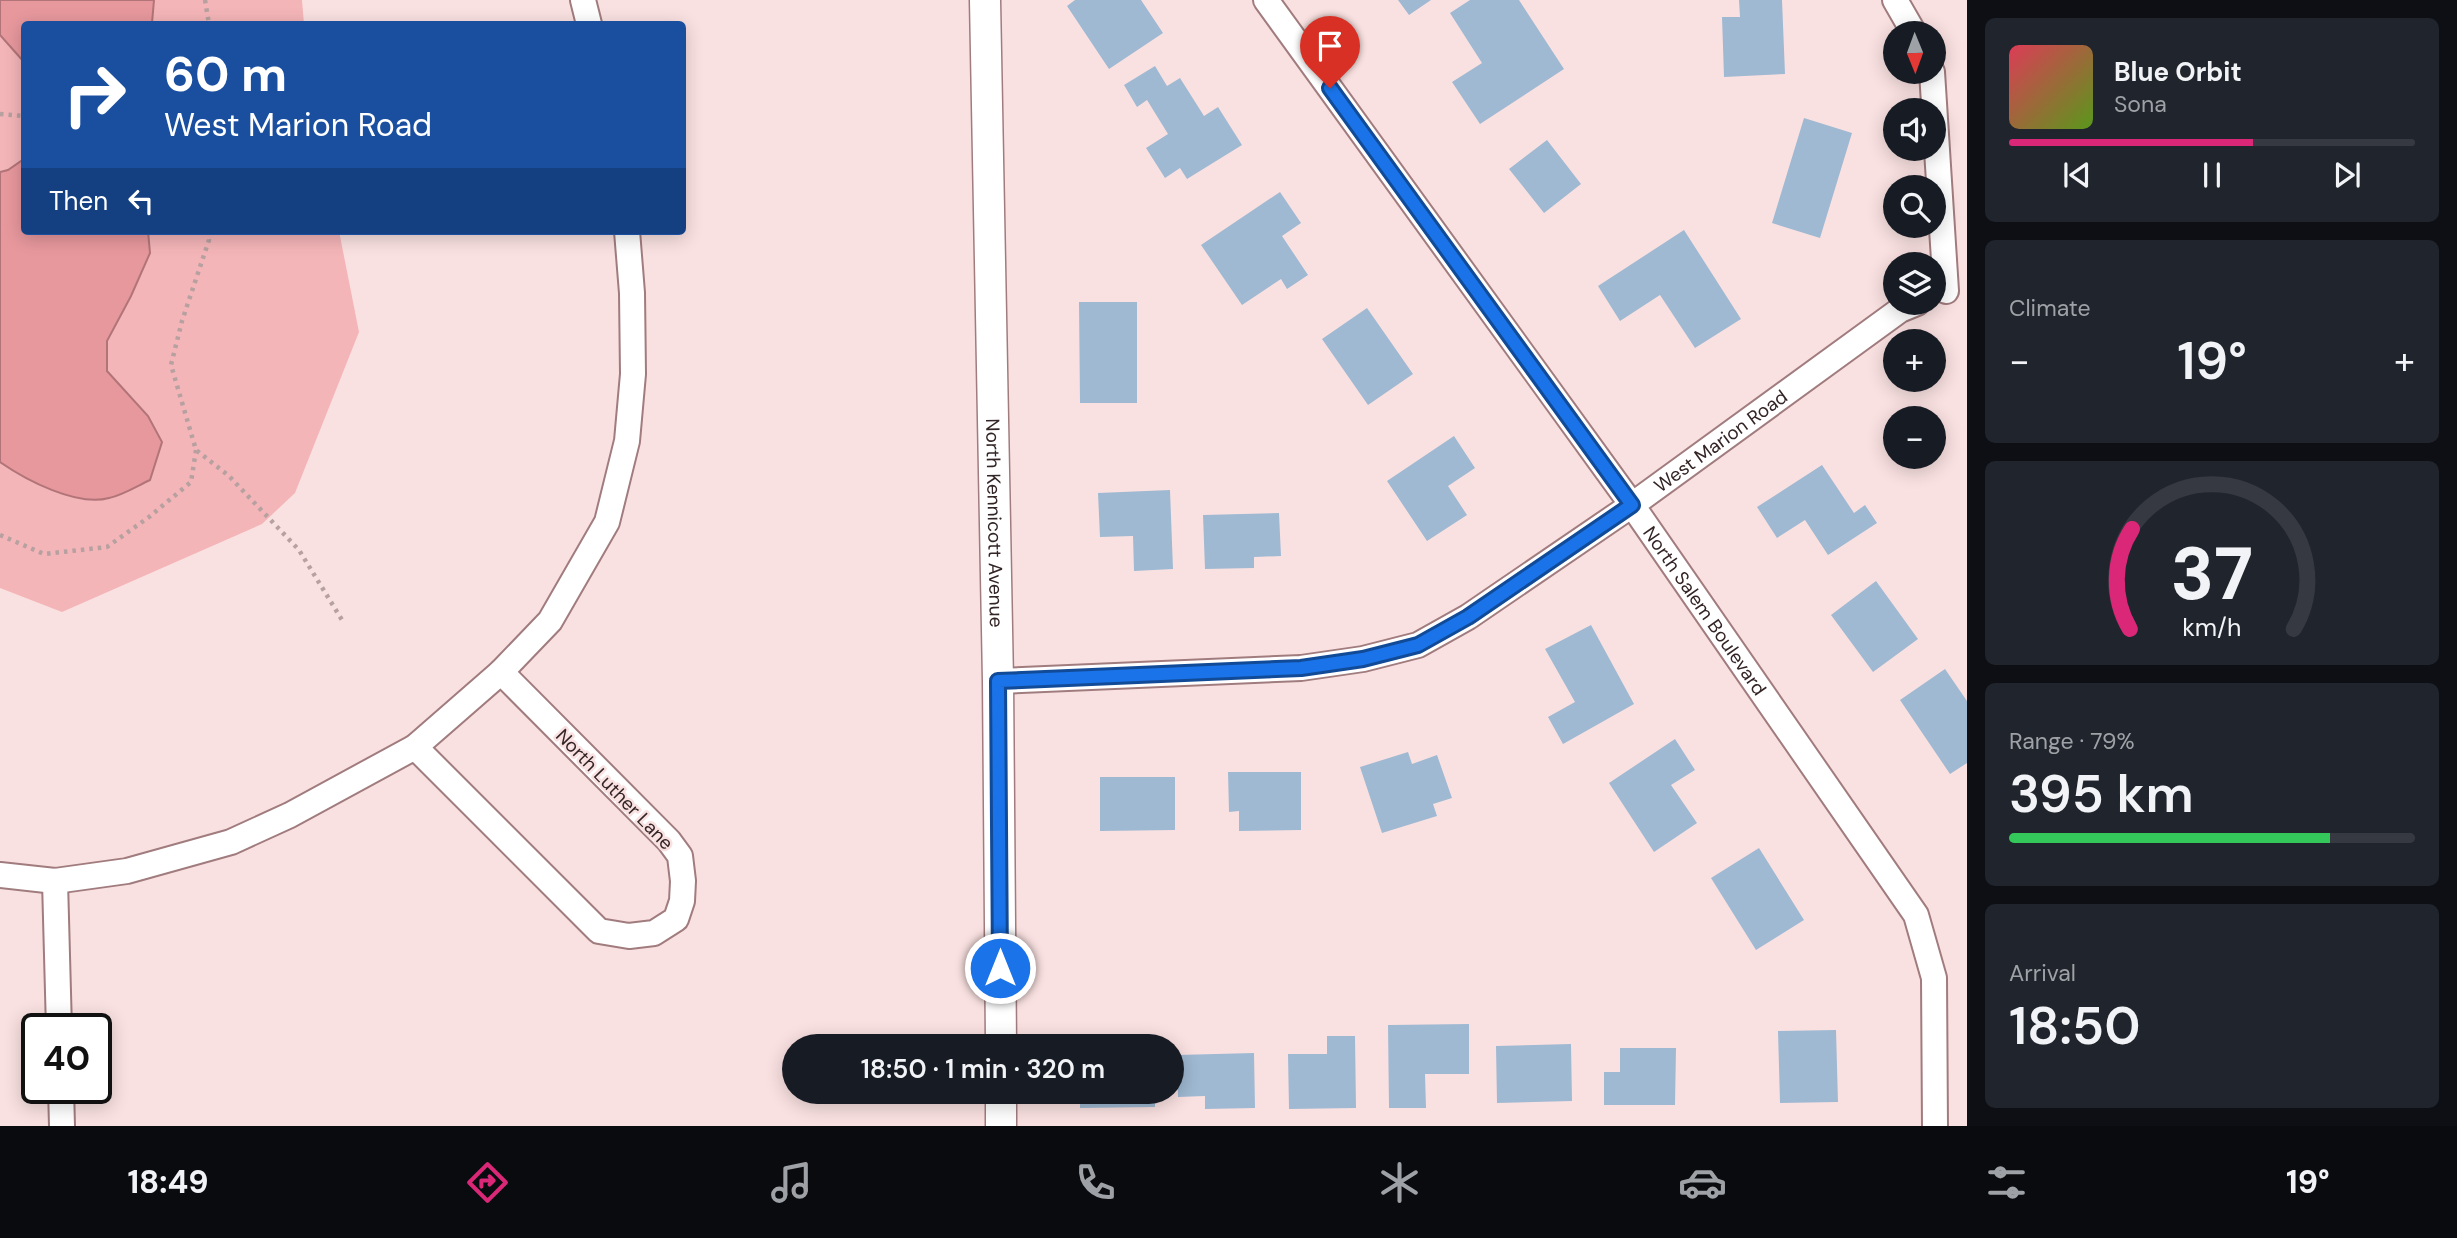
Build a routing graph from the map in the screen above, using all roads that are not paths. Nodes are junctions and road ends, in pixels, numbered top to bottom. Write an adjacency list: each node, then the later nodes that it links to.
1 (583, 0): 5 (street)
2 (985, 0): 13 (street, North Kennicott Avenue)
3 (1266, 0): 11 (street, North Salem Boulevard)
4 (1895, 0): 6 (street)
5 (588, 21)
6 (1907, 21)
7 (1933, 84): 9 (street)
8 (627, 235): 12 (street)
9 (1949, 292)
10 (1893, 315): 11 (street, West Marion Road)
11 (1632, 505): 13 (street, West Marion Road); 23 (street, North Salem Boulevard)
12 (501, 672): 14 (street); 14 (street, North Luther Lane)
13 (998, 681): 18 (street, North Kennicott Avenue)
14 (415, 747): 16 (street)
15 (0, 875): 16 (street)
16 (55, 881): 17 (street)
17 (59, 1013)
18 (1001, 1034)
19 (61, 1104): 21 (street)
20 (1001, 1104): 22 (street)
21 (62, 1126)
22 (1001, 1126)
23 (1935, 1126)

